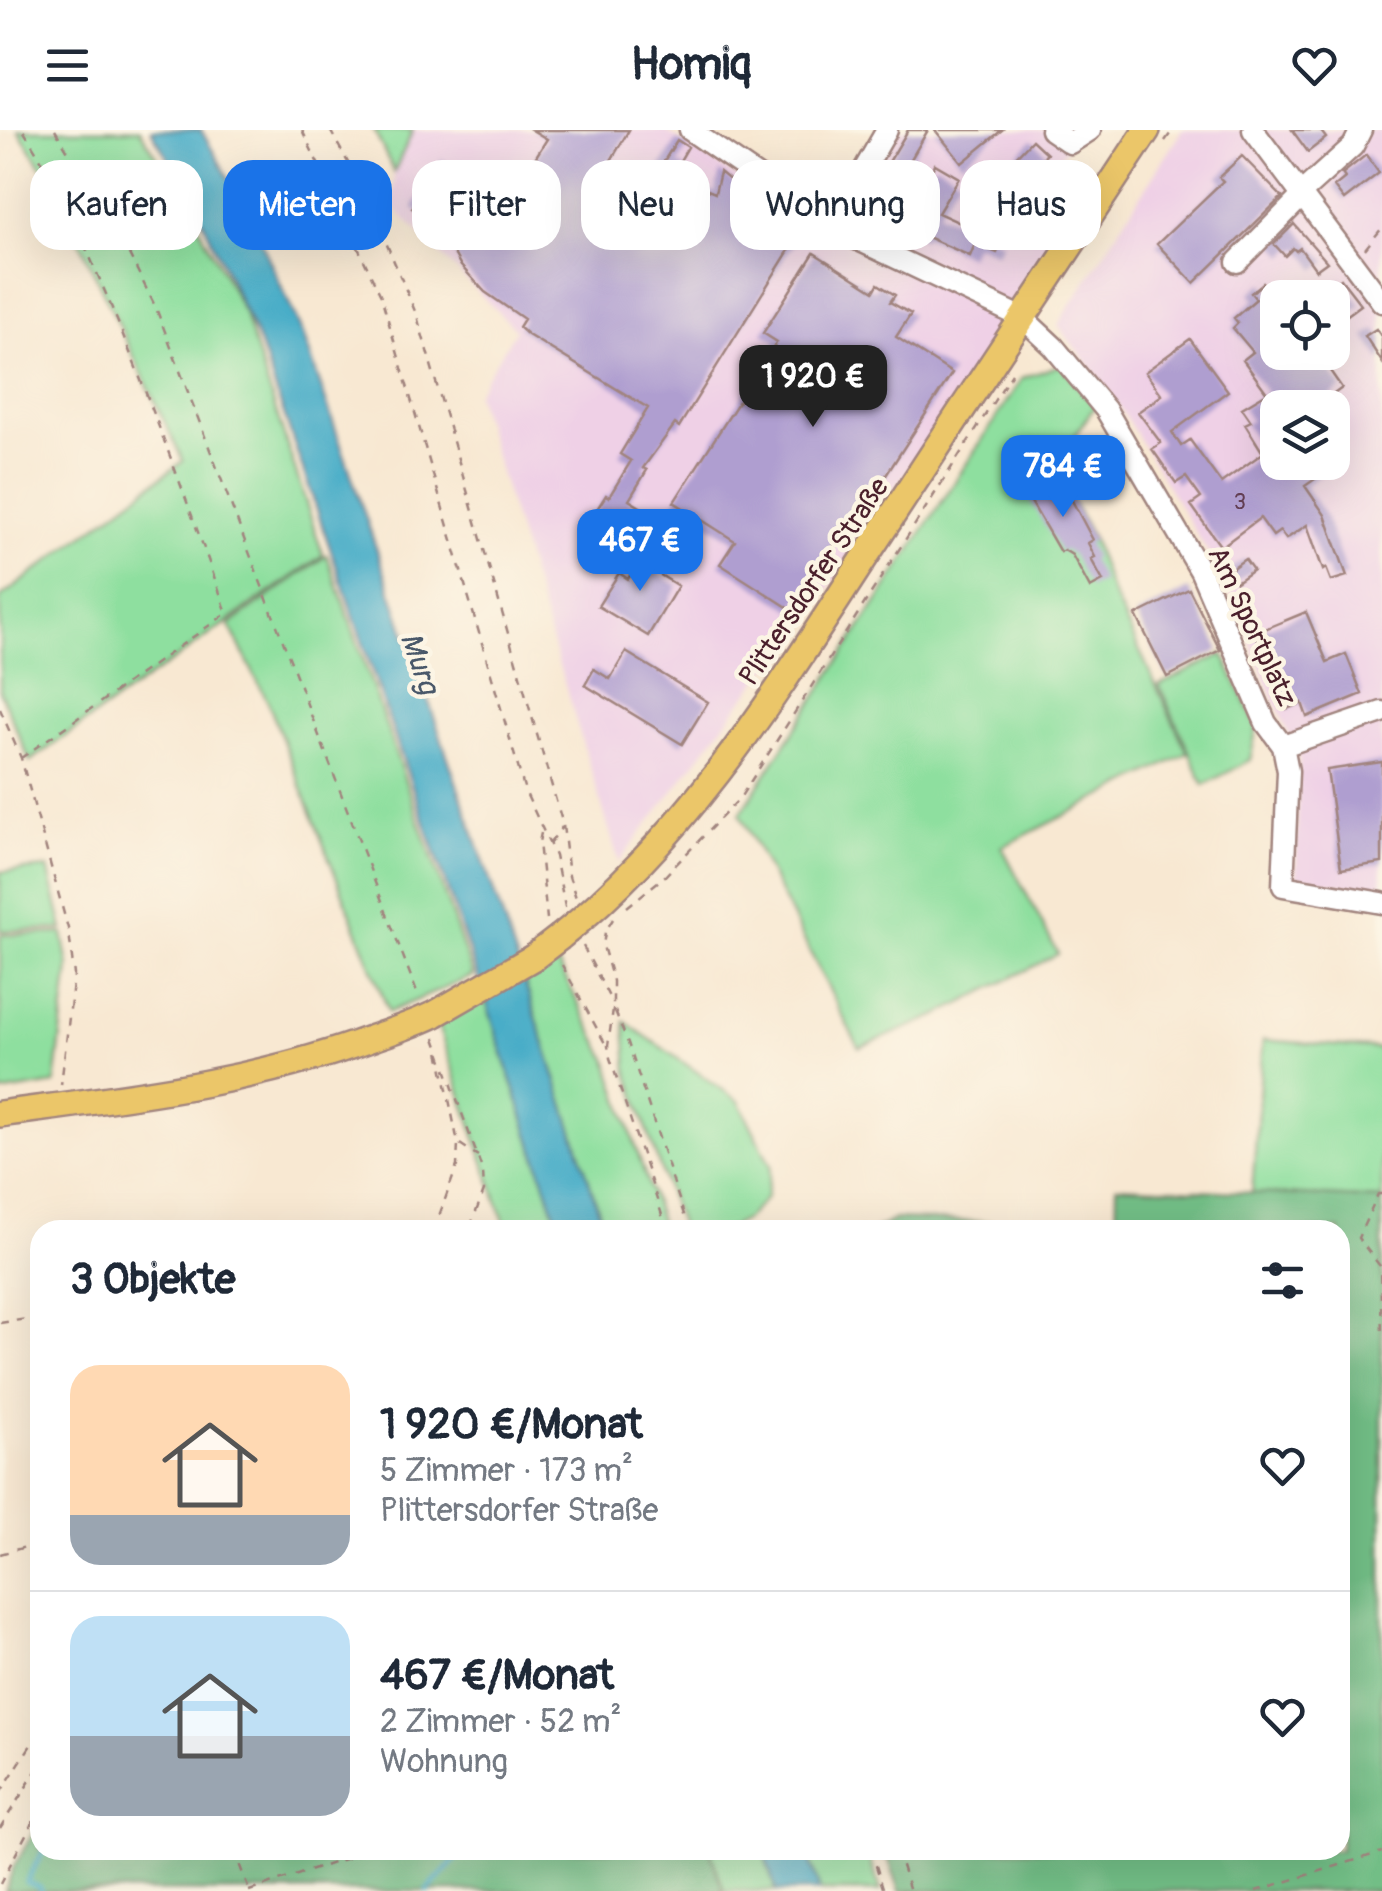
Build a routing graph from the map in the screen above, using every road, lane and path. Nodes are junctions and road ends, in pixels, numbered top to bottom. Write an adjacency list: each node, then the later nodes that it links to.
1 (23, 130): 24 (path)
2 (55, 130): 32 (path)
3 (302, 130): 26 (path)
4 (330, 130): 25 (path)
5 (690, 130): 12 (street, Am Sportplatz)
6 (887, 130): 13 (street)
7 (1051, 130): 8 (street)
8 (1090, 130)
9 (1146, 130): 20 (main road, Plittersdorfer Straße)
10 (1254, 130): 14 (street)
11 (1361, 130): 14 (street)
12 (733, 160)
13 (869, 160)
14 (1303, 193): 17 (street); 18 (street)
15 (1382, 228): 17 (path)
16 (879, 250): 20 (street, Am Sportplatz)
17 (1354, 261): 19 (street)
18 (1237, 262)
19 (1382, 302)
20 (1023, 318): 23 (street, Am Sportplatz); 32 (main road, Plittersdorfer Straße, bridge)
21 (0, 709): 24 (path)
22 (1382, 712): 23 (street)
23 (1283, 746): 28 (street, Am Sportplatz)
24 (21, 758): 33 (path)
25 (563, 826): 26 (path); 27 (path)
26 (550, 843): 29 (path)
27 (569, 876)
28 (1382, 903)
29 (566, 909)
30 (586, 950): 31 (path)
31 (613, 1006): 40 (path); 41 (path)
32 (429, 1010): 34 (main road, Plittersdorfer Straße)
33 (61, 1090)
34 (0, 1114)
35 (458, 1143): 36 (path); 36 (path); 38 (path)
36 (478, 1156): 39 (path)
37 (1382, 1194): 44 (path)
38 (438, 1220)
39 (473, 1220)
40 (663, 1220)
41 (686, 1220)
42 (30, 1318): 43 (path)
43 (0, 1323)
44 (1382, 1333)
45 (30, 1546): 46 (path)
46 (0, 1554)
47 (30, 1746): 49 (path)
48 (30, 1781): 51 (path)
49 (0, 1793)
50 (30, 1826): 57 (path)
51 (0, 1828)
52 (1382, 1852): 61 (path)
53 (238, 1860): 58 (path)
54 (342, 1860): 58 (path)
55 (874, 1860): 59 (path)
56 (900, 1860): 60 (path)
57 (0, 1884)
58 (249, 1891)
59 (884, 1891)
60 (910, 1891)
61 (1256, 1891)

